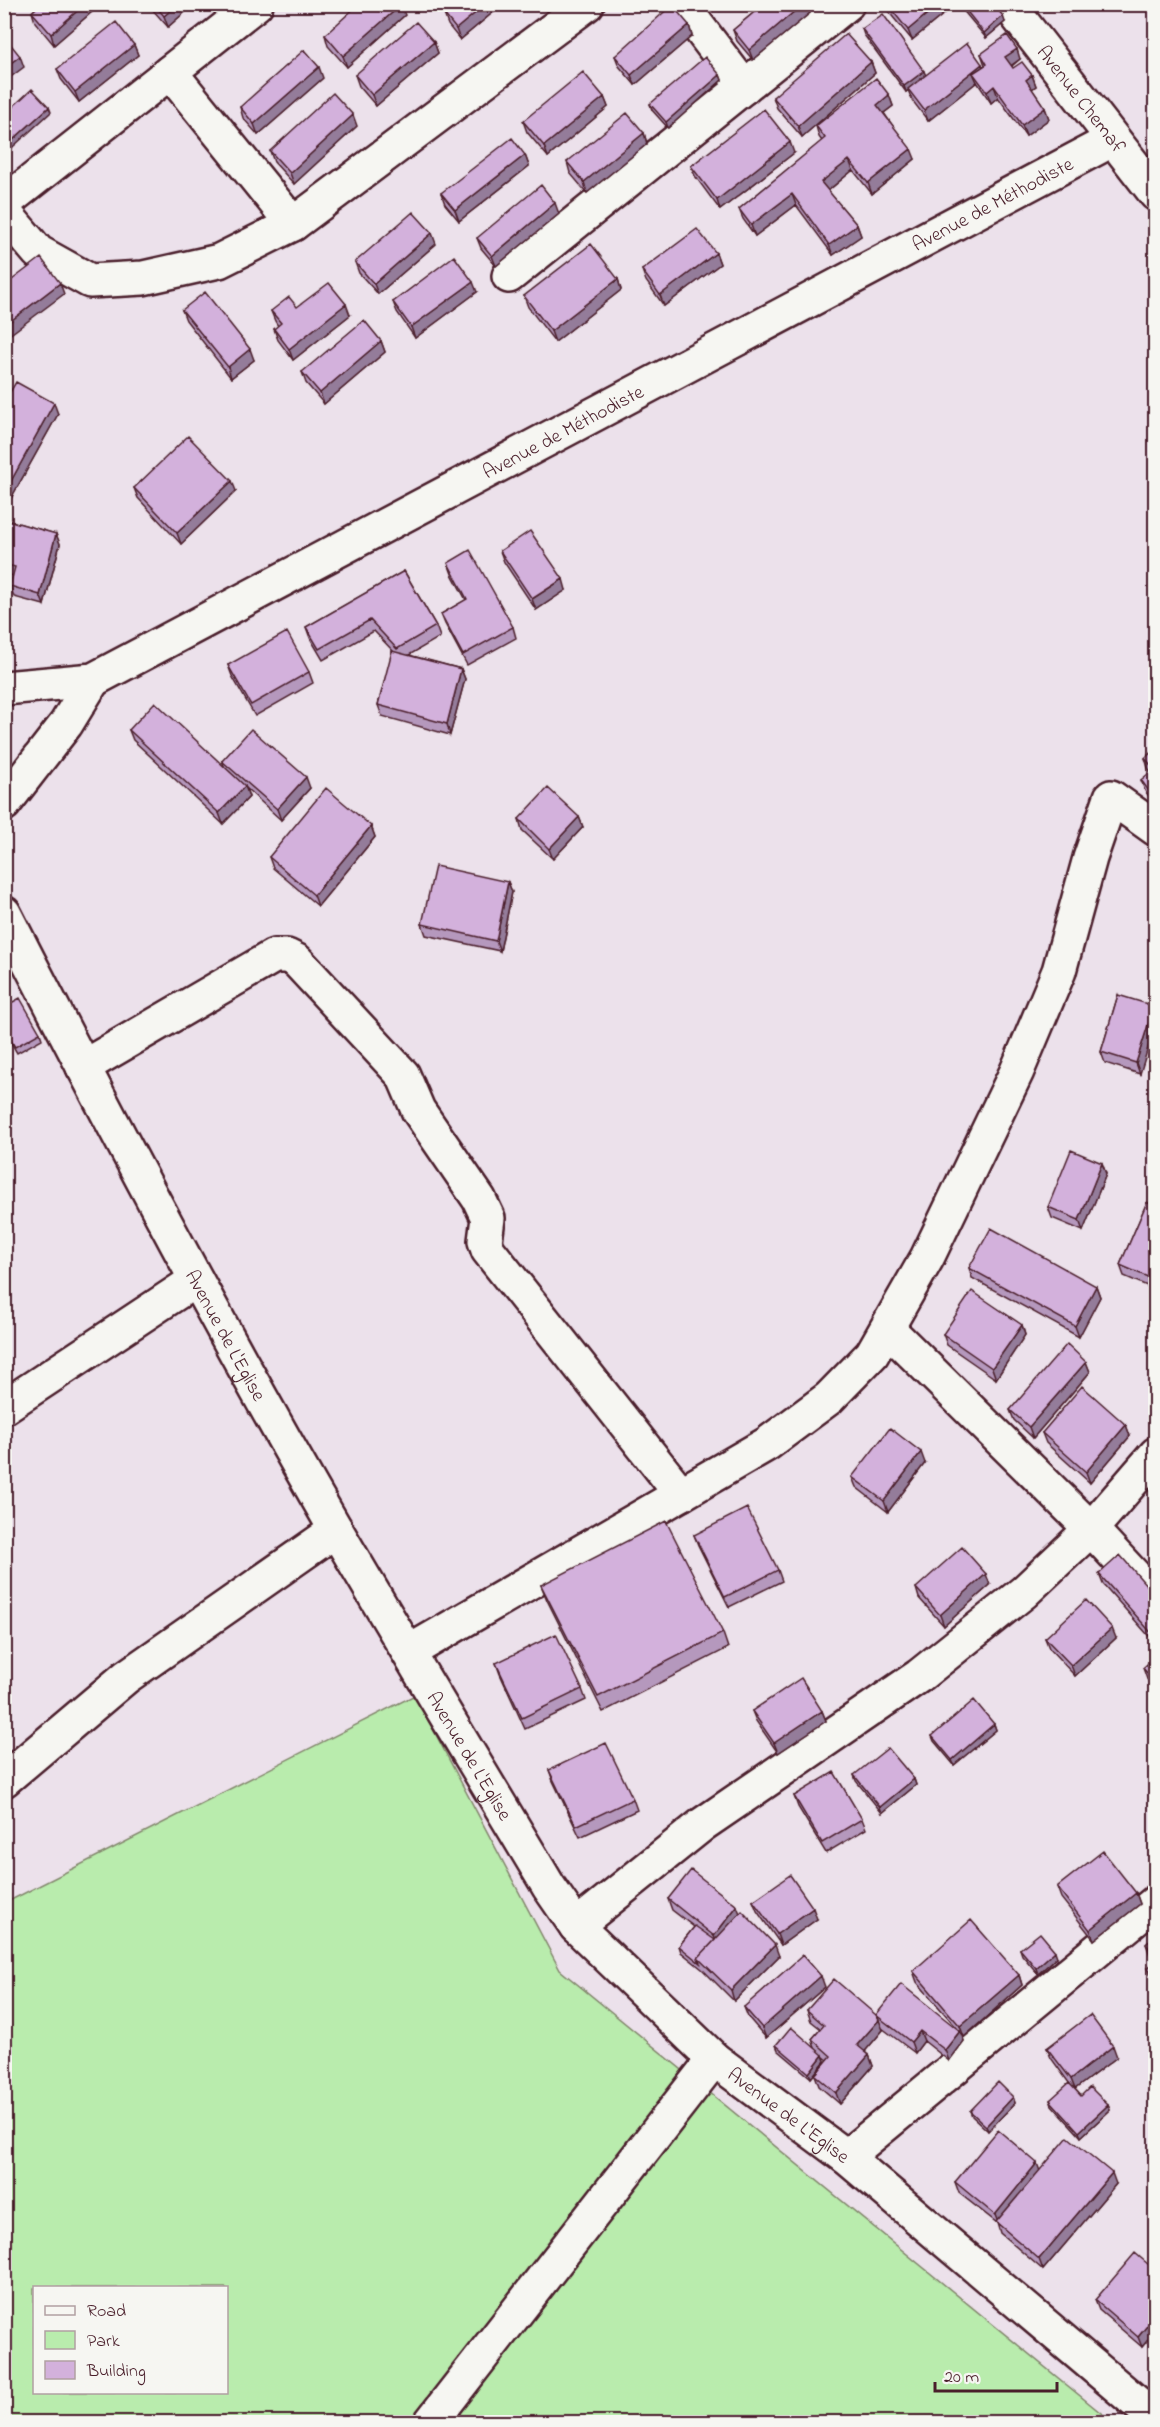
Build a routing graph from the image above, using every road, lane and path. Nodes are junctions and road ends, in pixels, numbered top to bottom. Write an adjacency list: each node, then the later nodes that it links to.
1 (256, 4): 6 (street)
2 (587, 4): 12 (street)
3 (681, 4): 7 (street)
4 (847, 4): 7 (street)
5 (1008, 4): 8 (street, Avenue Chemaf)
6 (170, 72): 10 (street); 12 (street)
7 (744, 87): 13 (street)
8 (1113, 140): 9 (street, Avenue Chemaf); 14 (street, Avenue de Méthodiste)
9 (1155, 194)
10 (4, 203)
11 (4, 212): 12 (street)
12 (293, 225)
13 (509, 276)
14 (93, 680): 15 (street, Avenue de Méthodiste); 16 (street)
15 (4, 688)
16 (4, 804)
17 (1155, 829): 21 (street)
18 (4, 913): 19 (street, Avenue de L'Eglise)
19 (82, 1067): 20 (street, Avenue de L'Eglise); 24 (street)
20 (196, 1280): 22 (street); 26 (street, Avenue de L'Eglise)
21 (888, 1329): 24 (street); 25 (street)
22 (4, 1407)
23 (1155, 1454): 25 (street)
24 (681, 1494): 28 (street)
25 (1091, 1529): 27 (street); 31 (street)
26 (336, 1530): 28 (street, Avenue de L'Eglise); 29 (street)
27 (1155, 1599)
28 (409, 1652): 31 (street, Avenue de L'Eglise)
29 (4, 1780)
30 (1155, 1902): 33 (street)
31 (576, 1926): 32 (street, Avenue de L'Eglise)
32 (714, 2059): 33 (street, Avenue de L'Eglise); 35 (street)
33 (846, 2157): 34 (street, Avenue de L'Eglise)
34 (1155, 2419)
35 (431, 2422)

